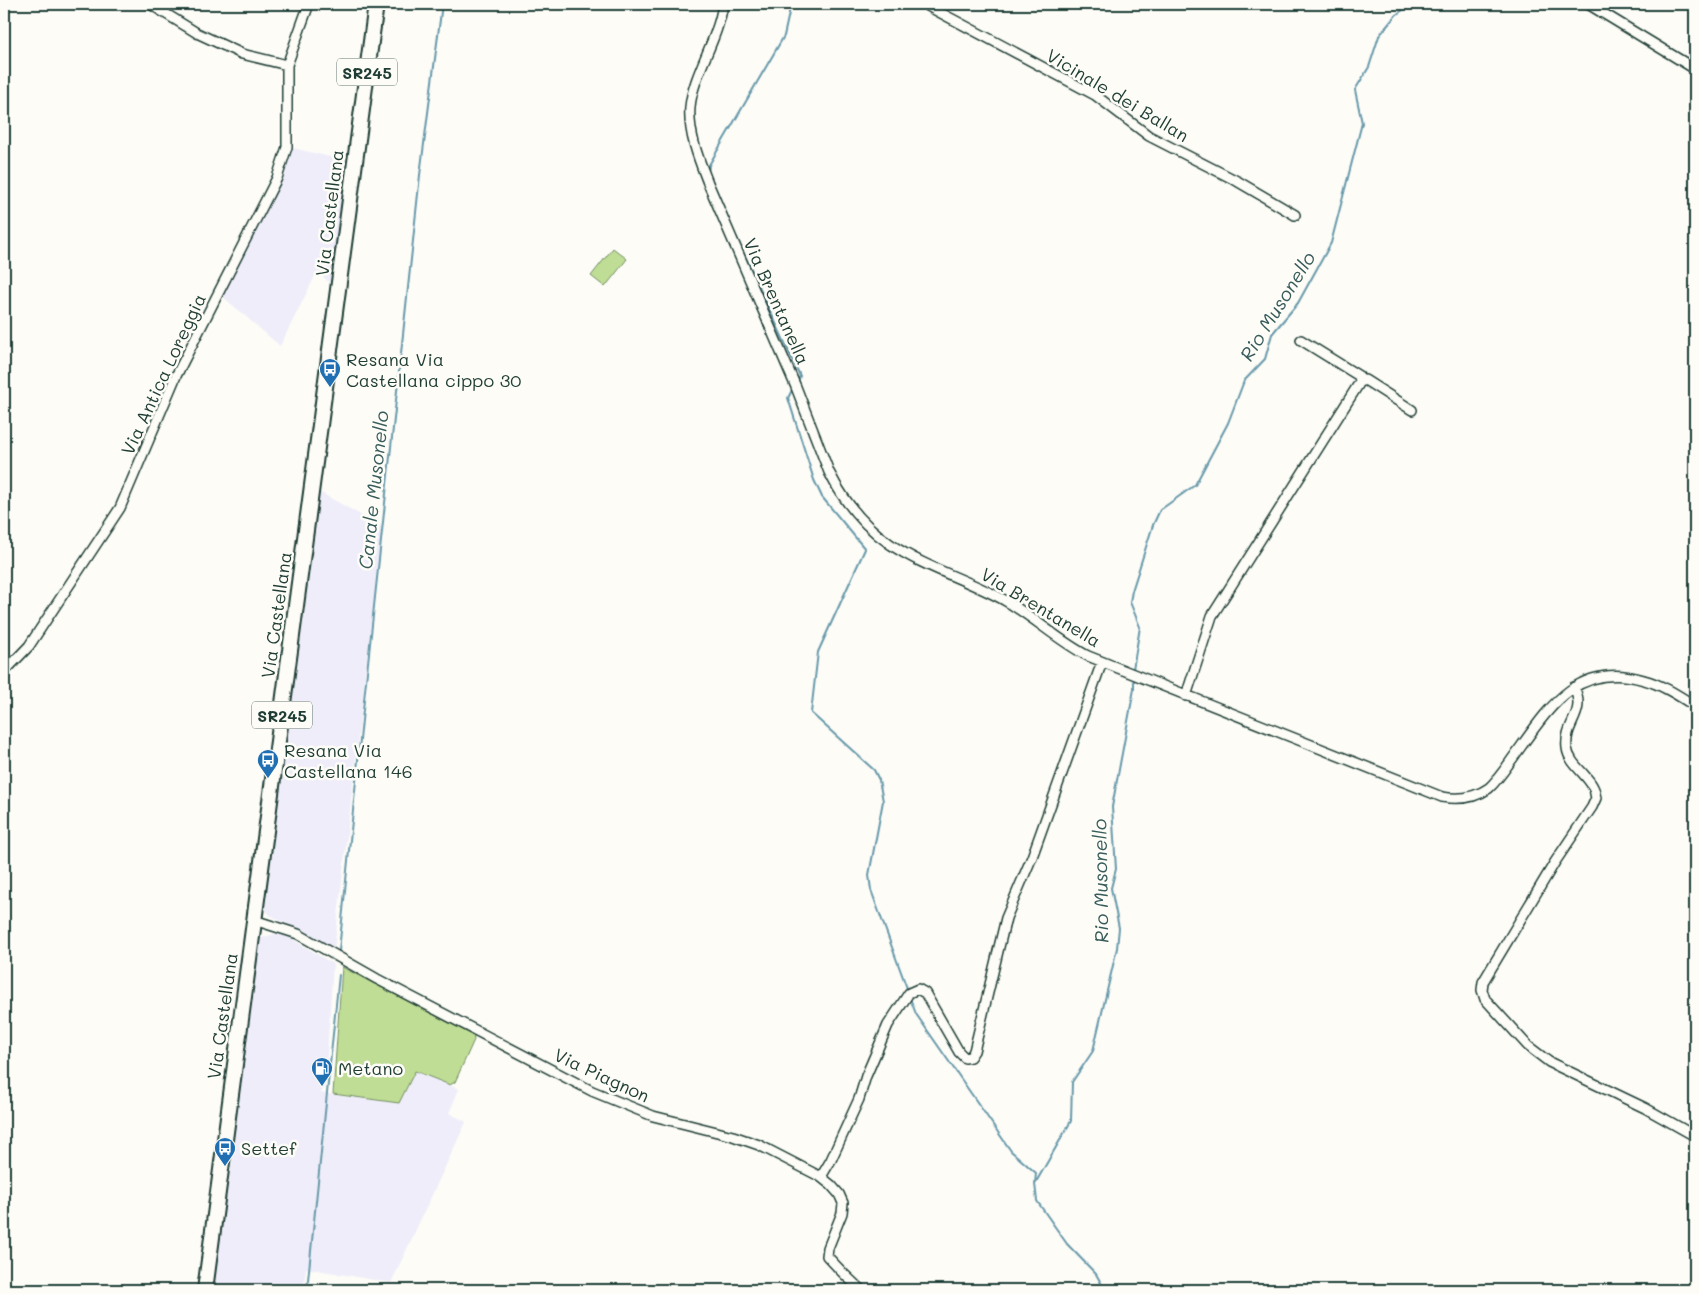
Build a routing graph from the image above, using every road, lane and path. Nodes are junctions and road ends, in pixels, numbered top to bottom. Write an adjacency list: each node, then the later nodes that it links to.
1 (150, 4): 7 (street)
2 (309, 4): 7 (street, Via Antica Loreggia)
3 (376, 4): 18 (main road, Via Castellana / SR245)
4 (723, 4): 13 (street, Via Brentanella)
5 (924, 4): 9 (street, Vicinale dei Ballan)
6 (1588, 4): 8 (street)
7 (287, 65): 14 (street, Via Antica Loreggia)
8 (1695, 69)
9 (1295, 215)
10 (1301, 340): 11 (street)
11 (1360, 382): 12 (street); 16 (street)
12 (1412, 410)
13 (1102, 662): 16 (street, Via Brentanella); 20 (street)
14 (4, 672)
15 (1574, 687): 16 (street, Via Brentanella); 17 (street, Via Brentanella); 19 (street)
16 (1186, 696)
17 (1695, 706)
18 (254, 920): 20 (street, Via Piagnon); 21 (main road, Via Castellana / SR245)
19 (1695, 1136)
20 (821, 1178): 22 (street, Via Piagnon)
21 (205, 1290)
22 (861, 1290)

